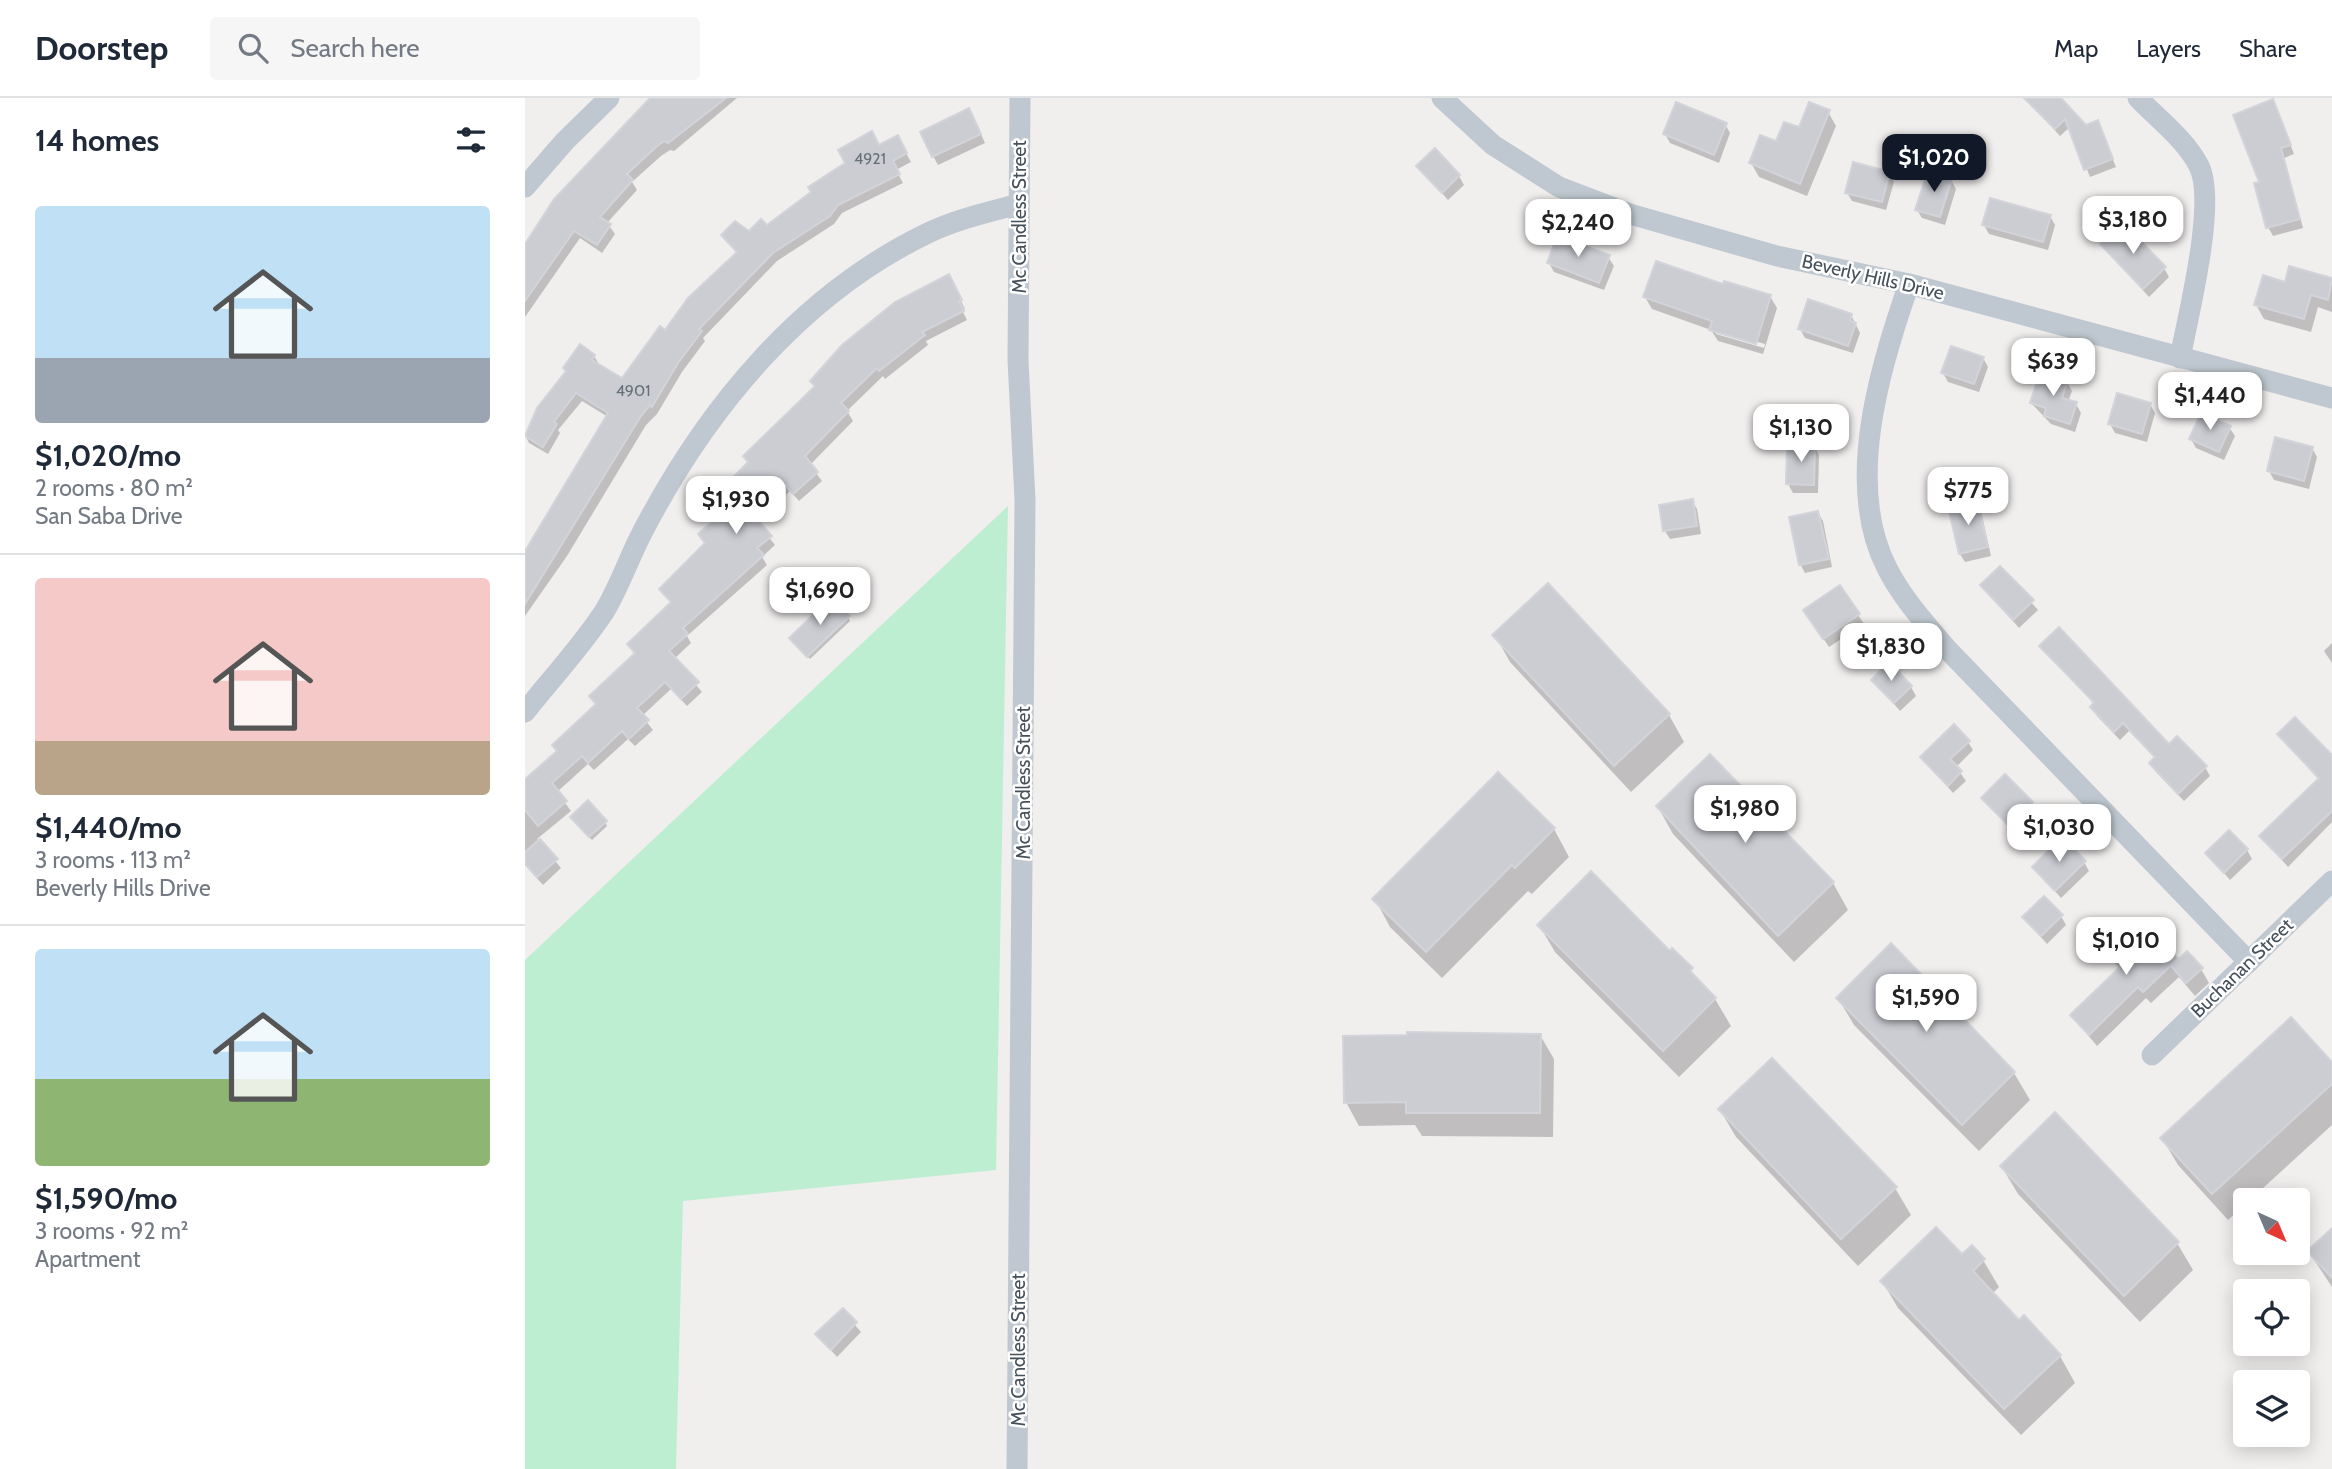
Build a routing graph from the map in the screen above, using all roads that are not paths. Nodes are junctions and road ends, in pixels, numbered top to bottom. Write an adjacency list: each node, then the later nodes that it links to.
1 (609, 98): 5 (street)
2 (1020, 98): 6 (street, Mc Candless Street)
3 (1442, 98): 7 (street, Beverly Hills Drive)
4 (2138, 98): 8 (street)
5 (525, 187)
6 (1019, 204): 10 (street); 14 (street, Mc Candless Street)
7 (1909, 284): 8 (street, Beverly Hills Drive); 12 (street)
8 (2180, 358): 9 (street, Beverly Hills Drive)
9 (2332, 398)
10 (525, 712)
11 (2332, 881): 12 (street, Buchanan Street)
12 (2249, 962): 13 (street, Buchanan Street)
13 (2152, 1055)
14 (1017, 1469)

